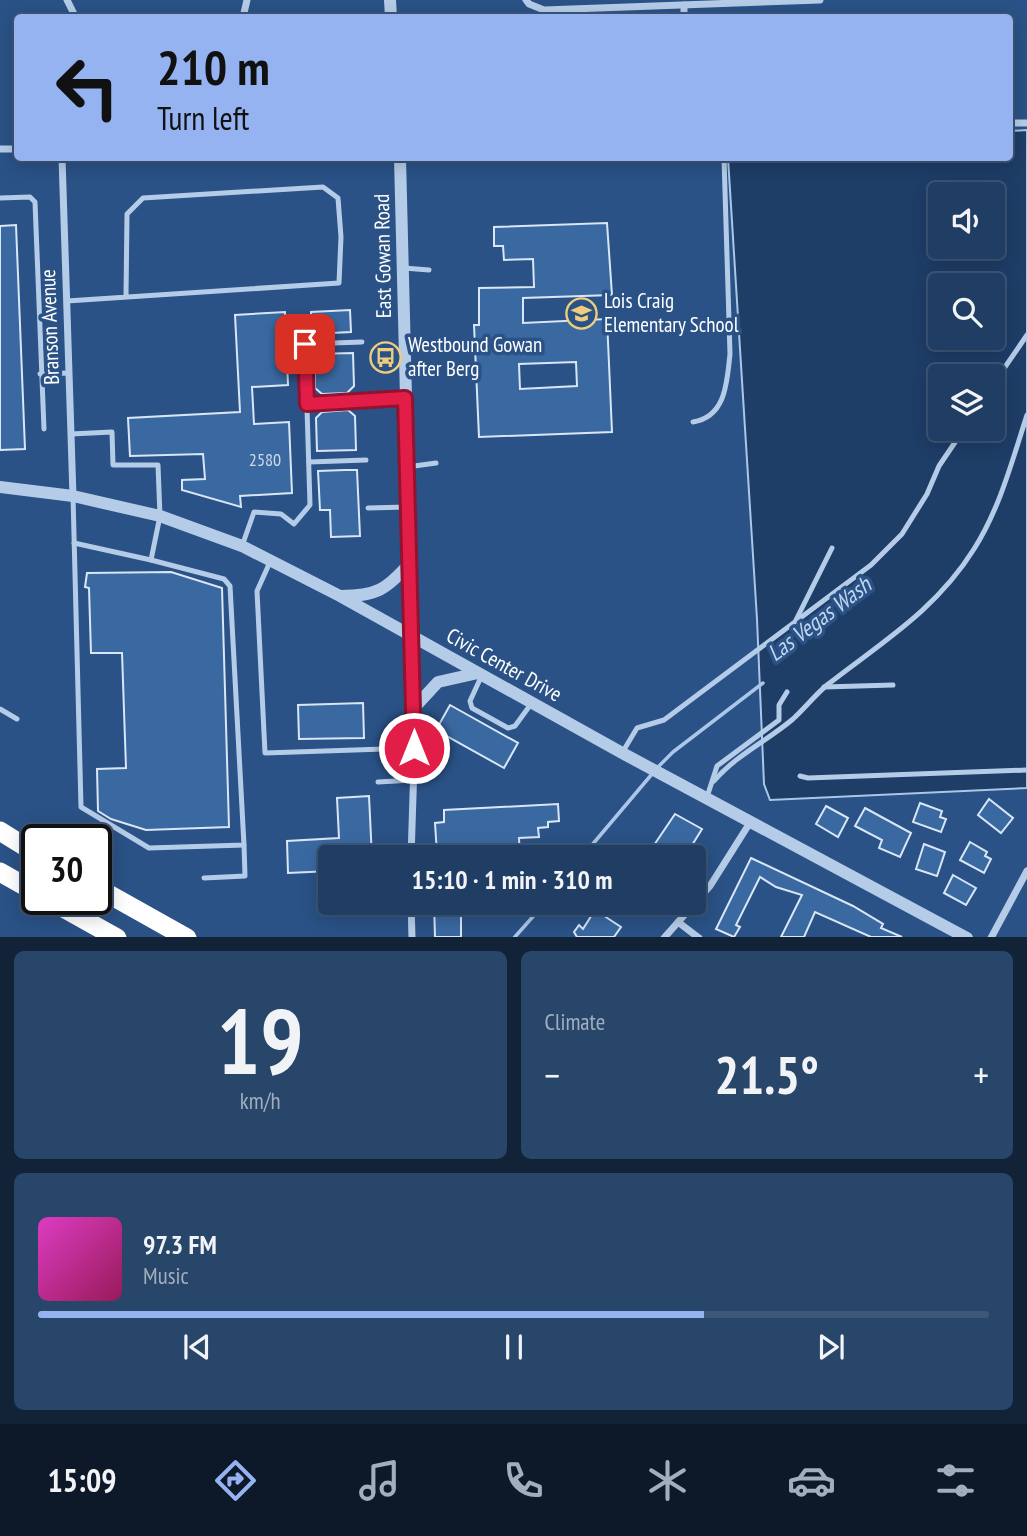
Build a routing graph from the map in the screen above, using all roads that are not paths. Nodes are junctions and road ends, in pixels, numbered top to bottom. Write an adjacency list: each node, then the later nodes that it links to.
1 (247, 0): 6 (street)
2 (820, 0): 4 (street)
3 (528, 2): 5 (street)
4 (721, 2): 5 (street)
5 (684, 5): 7 (street)
6 (244, 13)
7 (684, 14)
8 (62, 161): 15 (street, Branson Avenue)
9 (400, 161): 12 (street, East Gowan Road)
10 (724, 161): 24 (lane)
11 (0, 198): 20 (lane)
12 (402, 268): 13 (lane); 21 (street, East Gowan Road)
13 (429, 270)
14 (126, 296): 14 (lane); 15 (lane)
15 (67, 301): 19 (street, Branson Avenue)
16 (1027, 335): 18 (lane)
17 (362, 342): 22 (lane)
18 (1005, 367)
19 (69, 373): 20 (lane); 26 (street, Branson Avenue)
20 (40, 374): 25 (lane)
21 (405, 398): 22 (lane); 31 (street, East Gowan Road)
22 (307, 404): 29 (lane)
23 (1027, 415): 48 (lane)
24 (693, 422)
25 (44, 429)
26 (71, 434): 33 (street, Branson Avenue); 36 (lane)
27 (956, 441): 44 (lane)
28 (366, 460): 29 (lane)
29 (309, 462): 38 (lane)
30 (436, 463): 31 (lane)
31 (407, 467): 34 (street, East Gowan Road)
32 (0, 488): 33 (street, Civic Center Drive)
33 (73, 496): 36 (street, Civic Center Drive); 37 (lane)
34 (407, 507): 35 (lane); 42 (street, East Gowan Road)
35 (368, 508)
36 (160, 516): 38 (street, Civic Center Drive); 40 (lane)
37 (74, 543): 40 (lane); 65 (lane)
38 (242, 546): 41 (street, Civic Center Drive)
39 (832, 548): 44 (lane)
40 (151, 560): 65 (lane)
41 (271, 560): 43 (street, Civic Center Drive); 54 (lane)
42 (410, 564): 43 (street); 45 (street, East Gowan Road)
43 (340, 596): 45 (street, Civic Center Drive)
44 (794, 622): 55 (lane)
45 (412, 636): 46 (street, Civic Center Drive); 51 (street, East Gowan Road)
46 (480, 674): 50 (street, Civic Center Drive); 50 (lane); 51 (street)
47 (893, 685): 48 (lane)
48 (824, 687): 59 (lane)
49 (787, 692): 59 (lane)
50 (532, 703): 55 (street, Civic Center Drive)
51 (414, 708): 54 (street, East Gowan Road)
52 (0, 709): 53 (lane)
53 (17, 719)
54 (414, 748): 58 (street, East Gowan Road)
55 (623, 753): 61 (street, Civic Center Drive)
56 (1027, 771): 57 (lane)
57 (800, 776)
58 (413, 780): 60 (lane); 66 (street, East Gowan Road)
59 (714, 781): 61 (lane)
60 (378, 782)
61 (707, 797): 62 (street, Civic Center Drive)
62 (752, 820): 74 (street); 80 (street, Civic Center Drive)
63 (0, 831): 64 (highway)
64 (21, 844)
65 (244, 845): 69 (lane)
66 (411, 845)
67 (1027, 871): 81 (street)
68 (0, 872): 70 (highway)
69 (204, 878)
70 (21, 884)
71 (112, 896): 76 (highway)
72 (77, 915): 75 (highway)
73 (411, 915): 77 (street)
74 (678, 922): 78 (street); 79 (street)
75 (117, 937)
76 (187, 937)
77 (412, 937)
78 (664, 937)
79 (699, 937)
80 (967, 937)
81 (991, 937)

